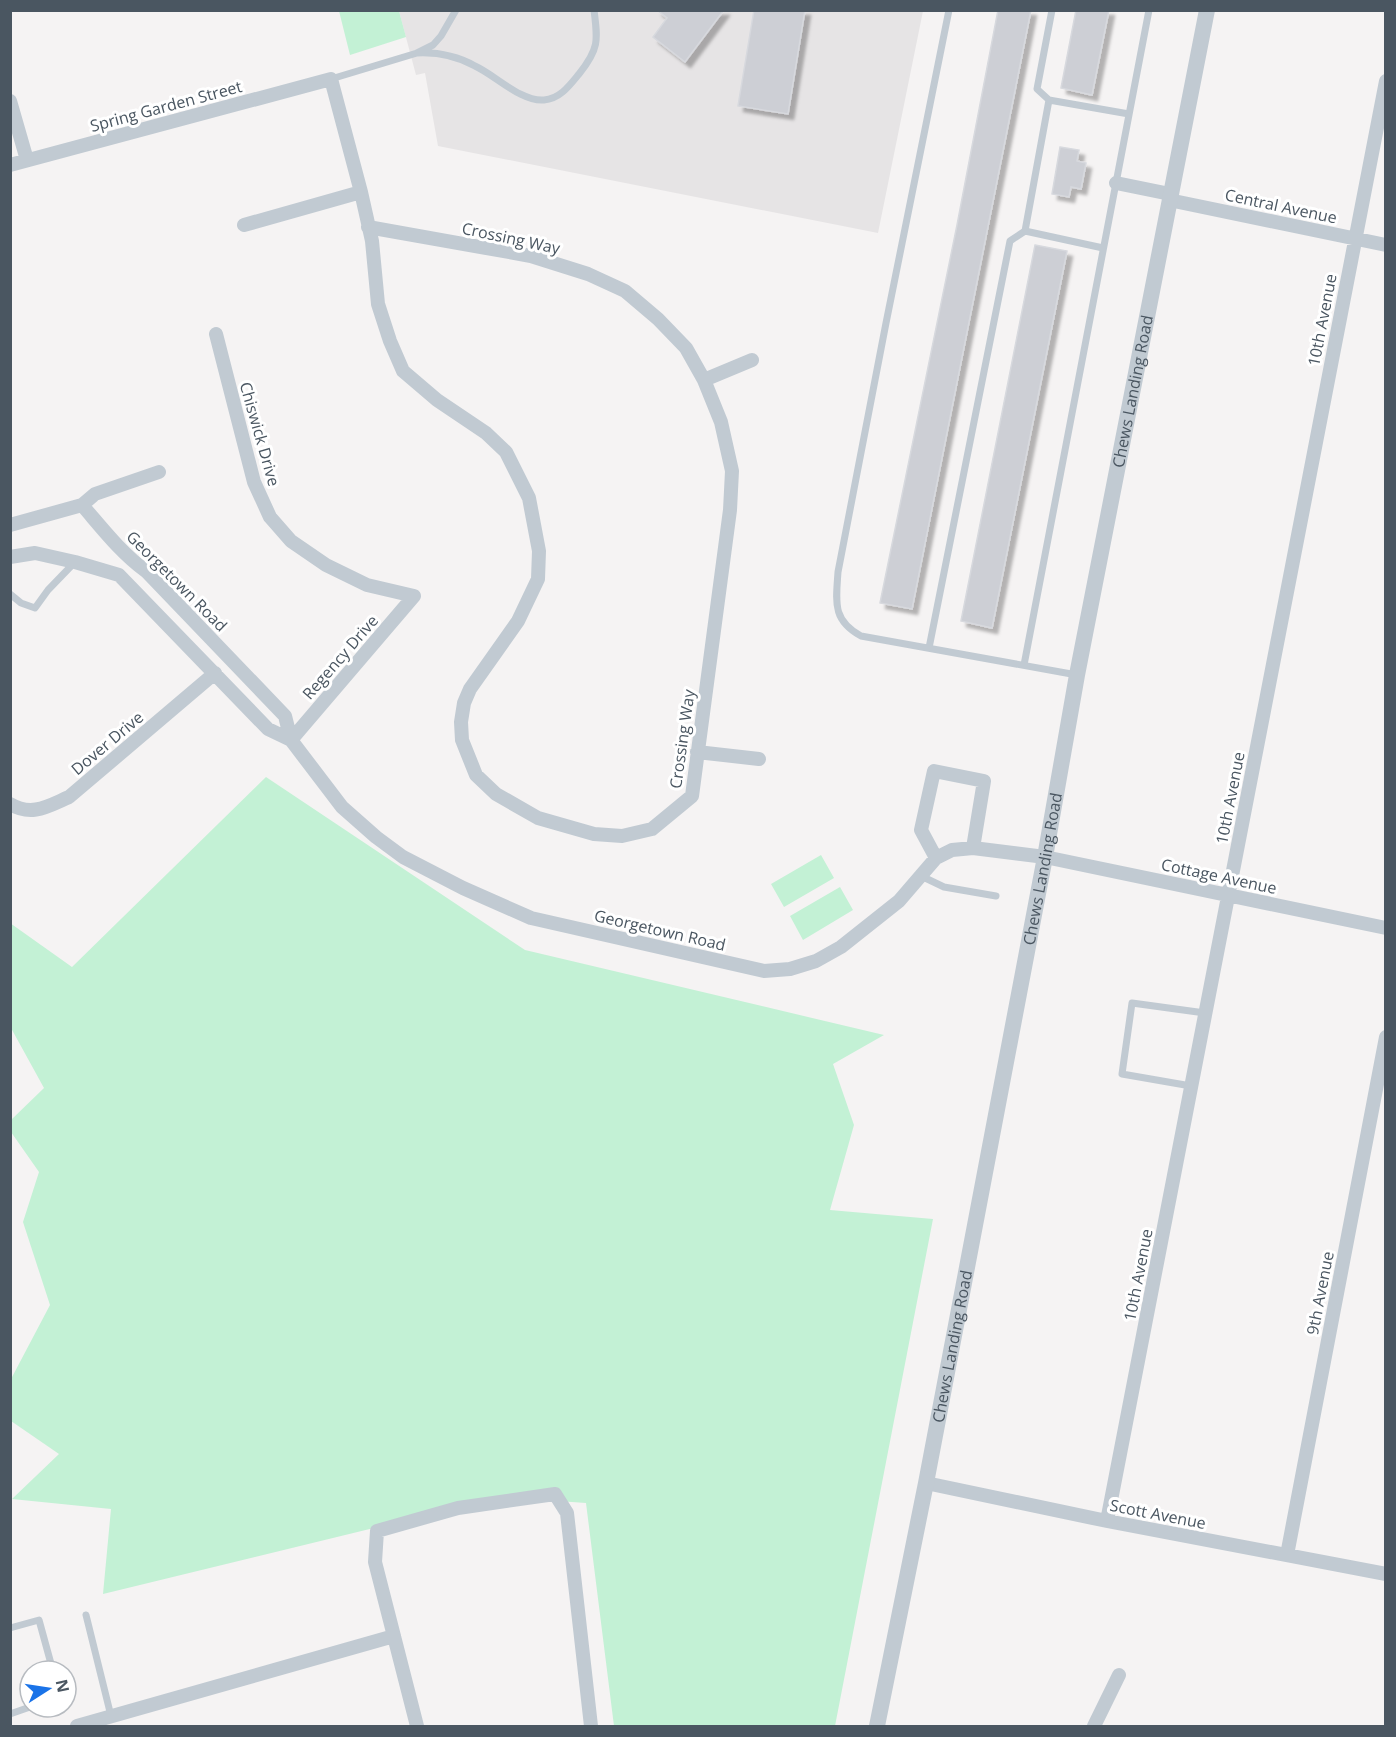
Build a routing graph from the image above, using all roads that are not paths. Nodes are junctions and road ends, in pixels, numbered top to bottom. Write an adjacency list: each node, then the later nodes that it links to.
1 (456, 10): 7 (lane)
2 (594, 10): 7 (lane)
3 (950, 10): 36 (lane)
4 (1052, 10): 10 (lane)
5 (1149, 10): 12 (lane)
6 (1207, 10): 17 (street, Chews Landing Road)
7 (417, 53): 8 (lane)
8 (331, 79): 13 (street, Spring Garden Street); 16 (street, Crossing Way)
9 (1386, 81): 21 (street, 10th Avenue)
10 (1049, 100): 12 (lane); 20 (lane)
11 (10, 101): 13 (street)
12 (1129, 114): 15 (lane)
13 (27, 160): 14 (street, Spring Garden Street)
14 (10, 165)
15 (1116, 183): 17 (street, Central Avenue); 23 (lane)
16 (361, 192): 18 (street); 19 (street, Crossing Way)
17 (1170, 197): 21 (street, Central Avenue); 39 (street, Chews Landing Road)
18 (244, 225)
19 (369, 227): 26 (street, Crossing Way); 41 (street, Crossing Way)
20 (1024, 231): 23 (lane); 36 (lane)
21 (1355, 238): 22 (street, Central Avenue); 48 (street, 10th Avenue)
22 (1386, 245)
23 (1103, 248): 37 (lane)
24 (216, 334): 35 (street, Chiswick Drive)
25 (752, 360): 26 (street)
26 (704, 380): 41 (street, Crossing Way)
27 (159, 472): 28 (street)
28 (82, 505): 29 (street); 31 (street, Georgetown Road)
29 (10, 525)
30 (10, 557): 32 (street, Georgetown Road)
31 (133, 561): 33 (street); 40 (street, Georgetown Road)
32 (75, 562): 33 (street, Georgetown Road); 34 (lane)
33 (119, 575): 38 (street, Georgetown Road)
34 (10, 594)
35 (414, 596): 40 (street, Regency Drive)
36 (929, 648): 37 (lane)
37 (1024, 665): 39 (lane)
38 (215, 673): 40 (street, Georgetown Road); 43 (street, Dover Drive)
39 (1077, 675): 45 (street, Chews Landing Road)
40 (291, 740): 47 (street, Georgetown Road)
41 (697, 752): 42 (street)
42 (759, 759)
43 (10, 804)
44 (973, 848): 45 (street); 46 (street); 46 (street)
45 (1045, 857): 48 (street, Cottage Avenue); 54 (street, Chews Landing Road)
46 (936, 858): 47 (street, Georgetown Road)
47 (921, 876): 49 (lane)
48 (1228, 894): 50 (street, Cottage Avenue); 51 (street, 10th Avenue)
49 (996, 896)
50 (1386, 928)
51 (1205, 1013): 53 (street, 10th Avenue); 53 (lane)
52 (1386, 1037): 56 (street, 9th Avenue)
53 (1191, 1086): 55 (street, 10th Avenue)
54 (926, 1483): 55 (street, Scott Avenue); 67 (street, Chews Landing Road)
55 (1107, 1521): 56 (street, Scott Avenue)
56 (1287, 1555): 57 (street, Scott Avenue)
57 (1386, 1574)
58 (86, 1615): 63 (lane)
59 (10, 1628): 61 (lane)
60 (394, 1636): 63 (street); 65 (street); 66 (street)
61 (50, 1659)
62 (1119, 1675): 68 (street)
63 (111, 1716): 64 (street)
64 (77, 1726)
65 (417, 1726)
66 (591, 1726)
67 (877, 1726)
68 (1094, 1726)

